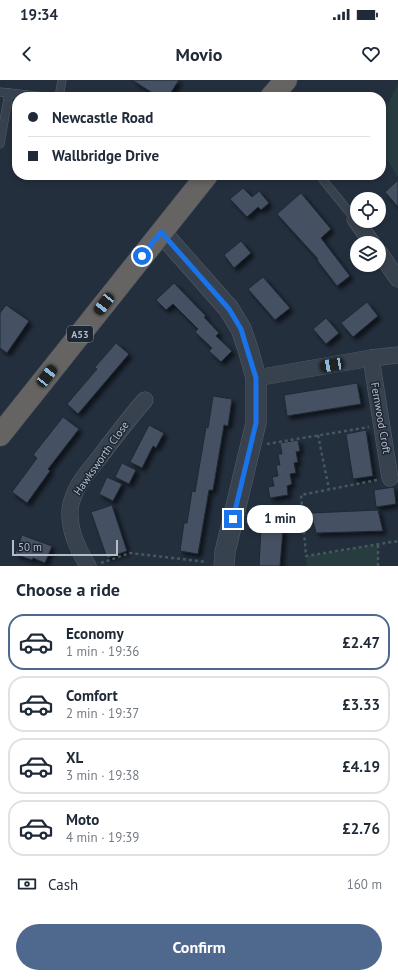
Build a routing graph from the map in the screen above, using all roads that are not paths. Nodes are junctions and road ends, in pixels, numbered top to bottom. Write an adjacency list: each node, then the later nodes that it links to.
1 (62, 80): 4 (lane)
2 (286, 80): 5 (highway)
3 (0, 92): 6 (lane)
4 (60, 92)
5 (275, 92)
6 (10, 93): 7 (lane)
7 (0, 144)
8 (203, 180): 11 (highway, A53)
9 (322, 180): 10 (lane)
10 (350, 213)
11 (161, 232): 16 (street); 18 (highway, A53)
12 (386, 262): 13 (street)
13 (398, 279)
14 (398, 355): 15 (street)
15 (371, 358): 16 (street); 19 (street, Fernwood Croft)
16 (256, 378): 21 (street)
17 (145, 400): 20 (street, Hawksworth Close)
18 (0, 435)
19 (392, 467)
20 (94, 565)
21 (224, 565)

